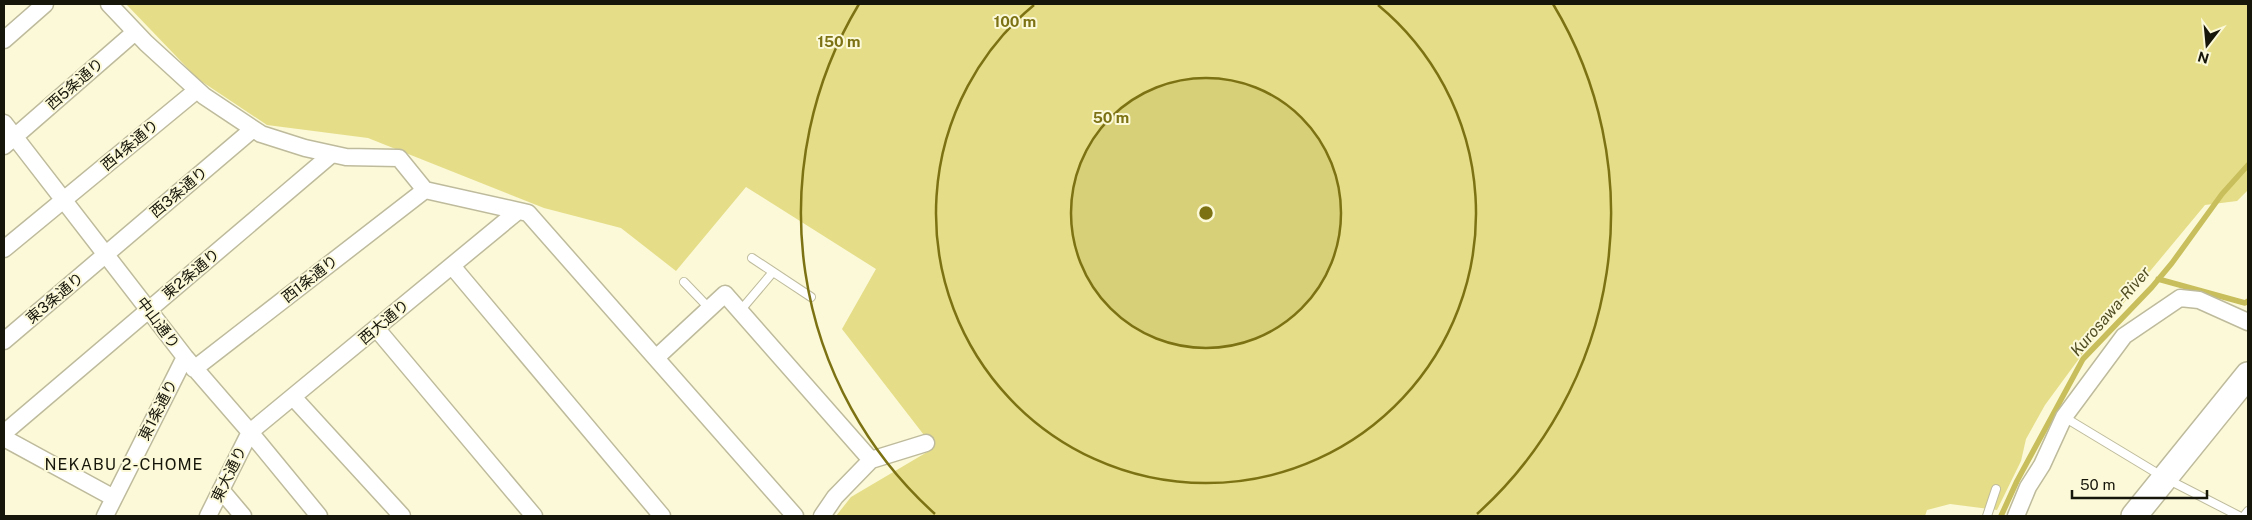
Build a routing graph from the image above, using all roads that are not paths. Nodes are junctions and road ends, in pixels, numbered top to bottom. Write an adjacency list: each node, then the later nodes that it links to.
1 (45, 4): 4 (street)
2 (109, 4): 3 (street)
3 (135, 32): 5 (street); 8 (street, 西5条通り)
4 (4, 40)
5 (197, 90): 7 (street); 11 (street, 西4条通り)
6 (4, 123): 8 (street, 中山通り)
7 (253, 129): 9 (street); 14 (street, 西3条通り)
8 (9, 141): 11 (street, 中山通り)
9 (332, 154): 10 (street); 20 (street, 東2条通り)
10 (425, 190): 12 (street); 27 (street, 西1条通り)
11 (64, 200): 13 (street, 西4条通り); 14 (street, 中山通り)
12 (518, 211): 16 (street, 西大通り); 26 (street)
13 (4, 249)
14 (105, 254): 20 (street, 中山通り); 25 (street, 東3条通り)
15 (752, 258): 17 (lane)
16 (452, 266): 24 (street, 西大通り); 47 (street)
17 (773, 272): 19 (lane); 22 (lane)
18 (684, 282): 21 (lane)
19 (811, 297)
20 (148, 309): 27 (street, 中山通り); 32 (street, 東2条通り)
21 (710, 309): 22 (street); 26 (street)
22 (740, 311): 35 (street)
23 (2248, 322): 30 (street)
24 (376, 328): 29 (street, 西大通り); 46 (street)
25 (4, 341)
26 (657, 358): 48 (street)
27 (189, 363): 31 (street, 中山通り); 39 (street, 東1条通り)
28 (2248, 375): 36 (main road)
29 (293, 397): 31 (street, 西大通り); 45 (street)
30 (2064, 417): 36 (lane); 51 (street)
31 (250, 432): 38 (street, 東大通り); 44 (street, 中山通り)
32 (4, 433)
33 (4, 438): 39 (street)
34 (926, 443): 35 (street)
35 (871, 460): 49 (street)
36 (2165, 478): 52 (main road); 53 (lane)
37 (1996, 489): 50 (lane)
38 (222, 490): 42 (street, 東大通り); 43 (street)
39 (114, 498): 41 (street, 東1条通り)
40 (2248, 512): 54 (lane)
41 (105, 516)
42 (208, 516)
43 (243, 516)
44 (319, 516)
45 (402, 516)
46 (534, 516)
47 (662, 516)
48 (796, 516)
49 (822, 516)
50 (1987, 516)
51 (2016, 516)
52 (2134, 516)
53 (2239, 516)
54 (2244, 516)

